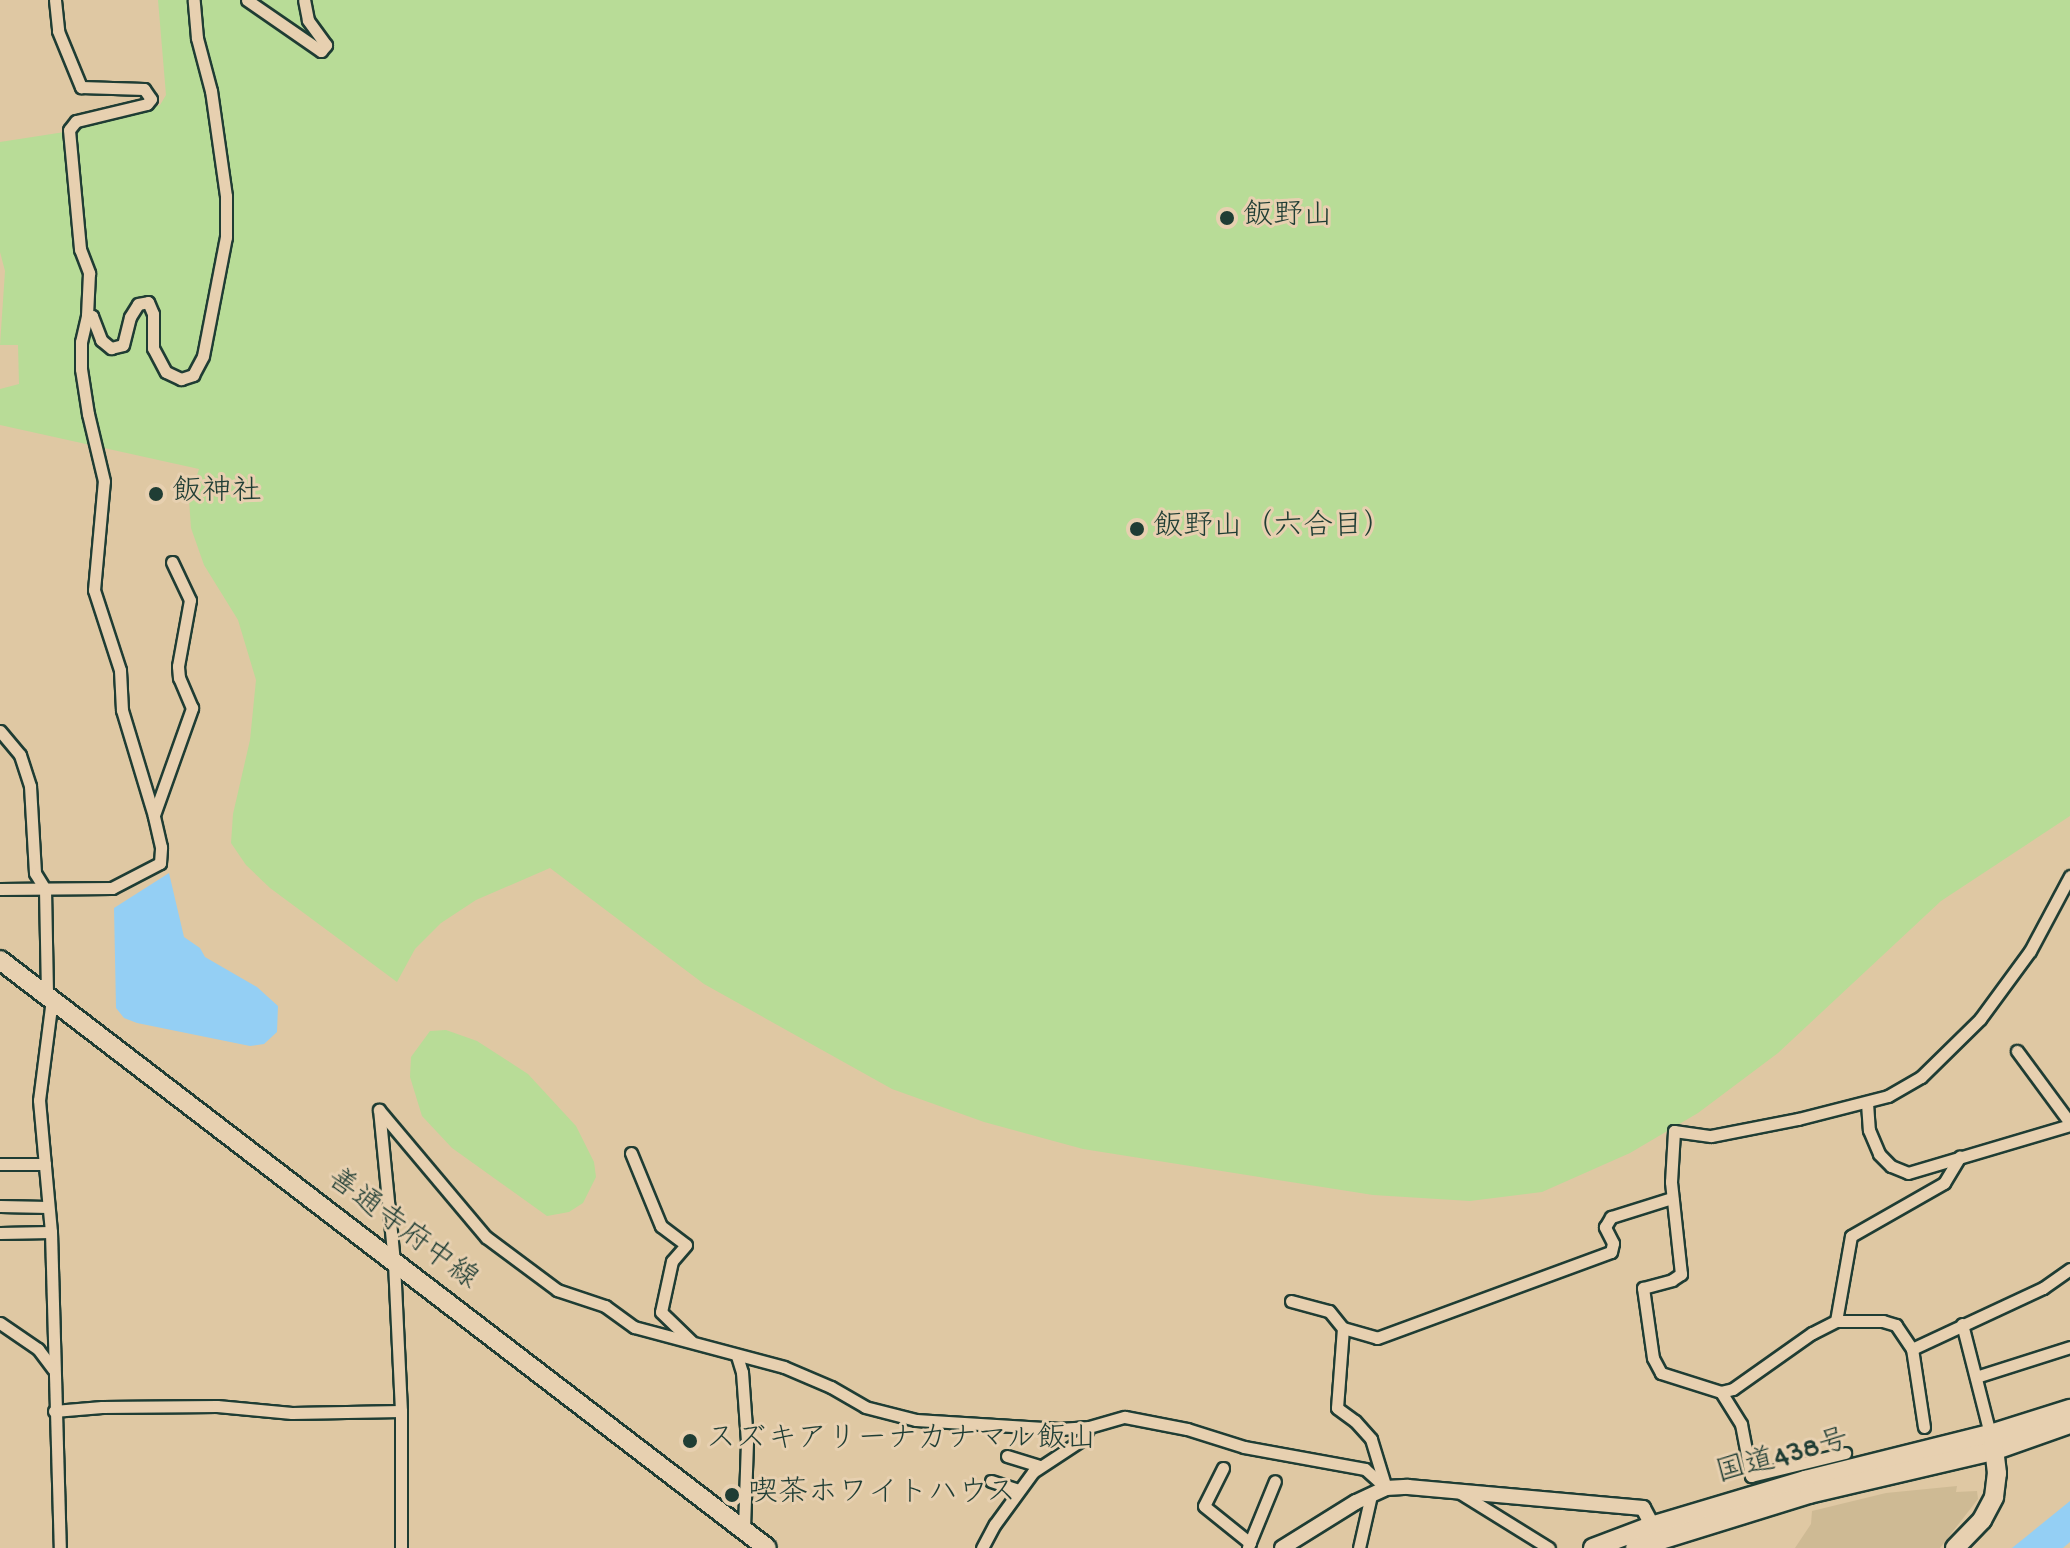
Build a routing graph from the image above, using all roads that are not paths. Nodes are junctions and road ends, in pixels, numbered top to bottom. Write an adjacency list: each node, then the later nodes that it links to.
1 (55, 0): 5 (street)
2 (194, 0): 5 (street)
3 (247, 0): 4 (street)
4 (304, 0)
5 (87, 316): 8 (street)
6 (172, 562): 8 (street)
7 (0, 731): 11 (street)
8 (154, 816): 11 (street)
9 (2070, 876): 15 (street)
10 (0, 889): 11 (street)
11 (45, 889): 13 (street)
12 (0, 960): 13 (main road, 善通寺府中線)
13 (49, 997): 20 (street); 26 (main road, 善通寺府中線)
14 (2017, 1051): 16 (street)
15 (1867, 1103): 18 (street); 21 (street)
16 (2070, 1124): 18 (street)
17 (631, 1153): 33 (street)
18 (1960, 1156): 29 (street)
19 (0, 1164): 20 (street)
20 (45, 1164): 23 (street)
21 (1672, 1198): 32 (street); 39 (street)
22 (0, 1206): 23 (street)
23 (48, 1207): 24 (street)
24 (51, 1232): 25 (street); 37 (street)
25 (0, 1233)
26 (394, 1262): 33 (street); 42 (street); 58 (main road, 善通寺府中線)
27 (2070, 1269): 31 (street)
28 (1291, 1301): 32 (street)
29 (1836, 1321): 35 (street); 39 (street)
30 (0, 1323): 37 (street)
31 (1962, 1324): 35 (street); 38 (street)
32 (1343, 1328): 54 (street)
33 (693, 1342): 36 (street)
34 (2070, 1347): 38 (street)
35 (1912, 1349): 45 (street)
36 (737, 1356): 44 (street); 58 (street)
37 (53, 1369): 41 (street)
38 (1976, 1377): 46 (street)
39 (1721, 1392): 51 (street)
40 (2070, 1409): 46 (main road, 国道438号)
41 (54, 1411): 42 (street); 61 (street)
42 (401, 1411): 62 (street)
43 (2070, 1424): 46 (main road, 国道438号)
44 (1089, 1427): 49 (street); 54 (street)
45 (1924, 1427)
46 (1993, 1442): 51 (main road, 国道438号); 70 (main road)
47 (1845, 1453): 51 (street)
48 (1007, 1456): 49 (street)
49 (1040, 1466): 55 (street)
50 (1223, 1468): 60 (street)
51 (1805, 1480): 59 (main road, 国道438号)
52 (991, 1481): 55 (street)
53 (1275, 1481): 60 (street)
54 (1386, 1488): 56 (street); 57 (street)
55 (1019, 1490): 64 (street)
56 (1457, 1491): 59 (street); 67 (street)
57 (1371, 1495): 65 (street); 66 (street)
58 (744, 1530): 63 (main road, 善通寺府中線)
59 (1656, 1532): 68 (main road, 国道438号); 69 (main road, 国道438号)
60 (1249, 1545)
61 (60, 1548)
62 (401, 1548)
63 (767, 1548)
64 (982, 1548)
65 (1282, 1548)
66 (1359, 1548)
67 (1549, 1548)
68 (1593, 1548)
69 (1635, 1548)
70 (1955, 1548)

